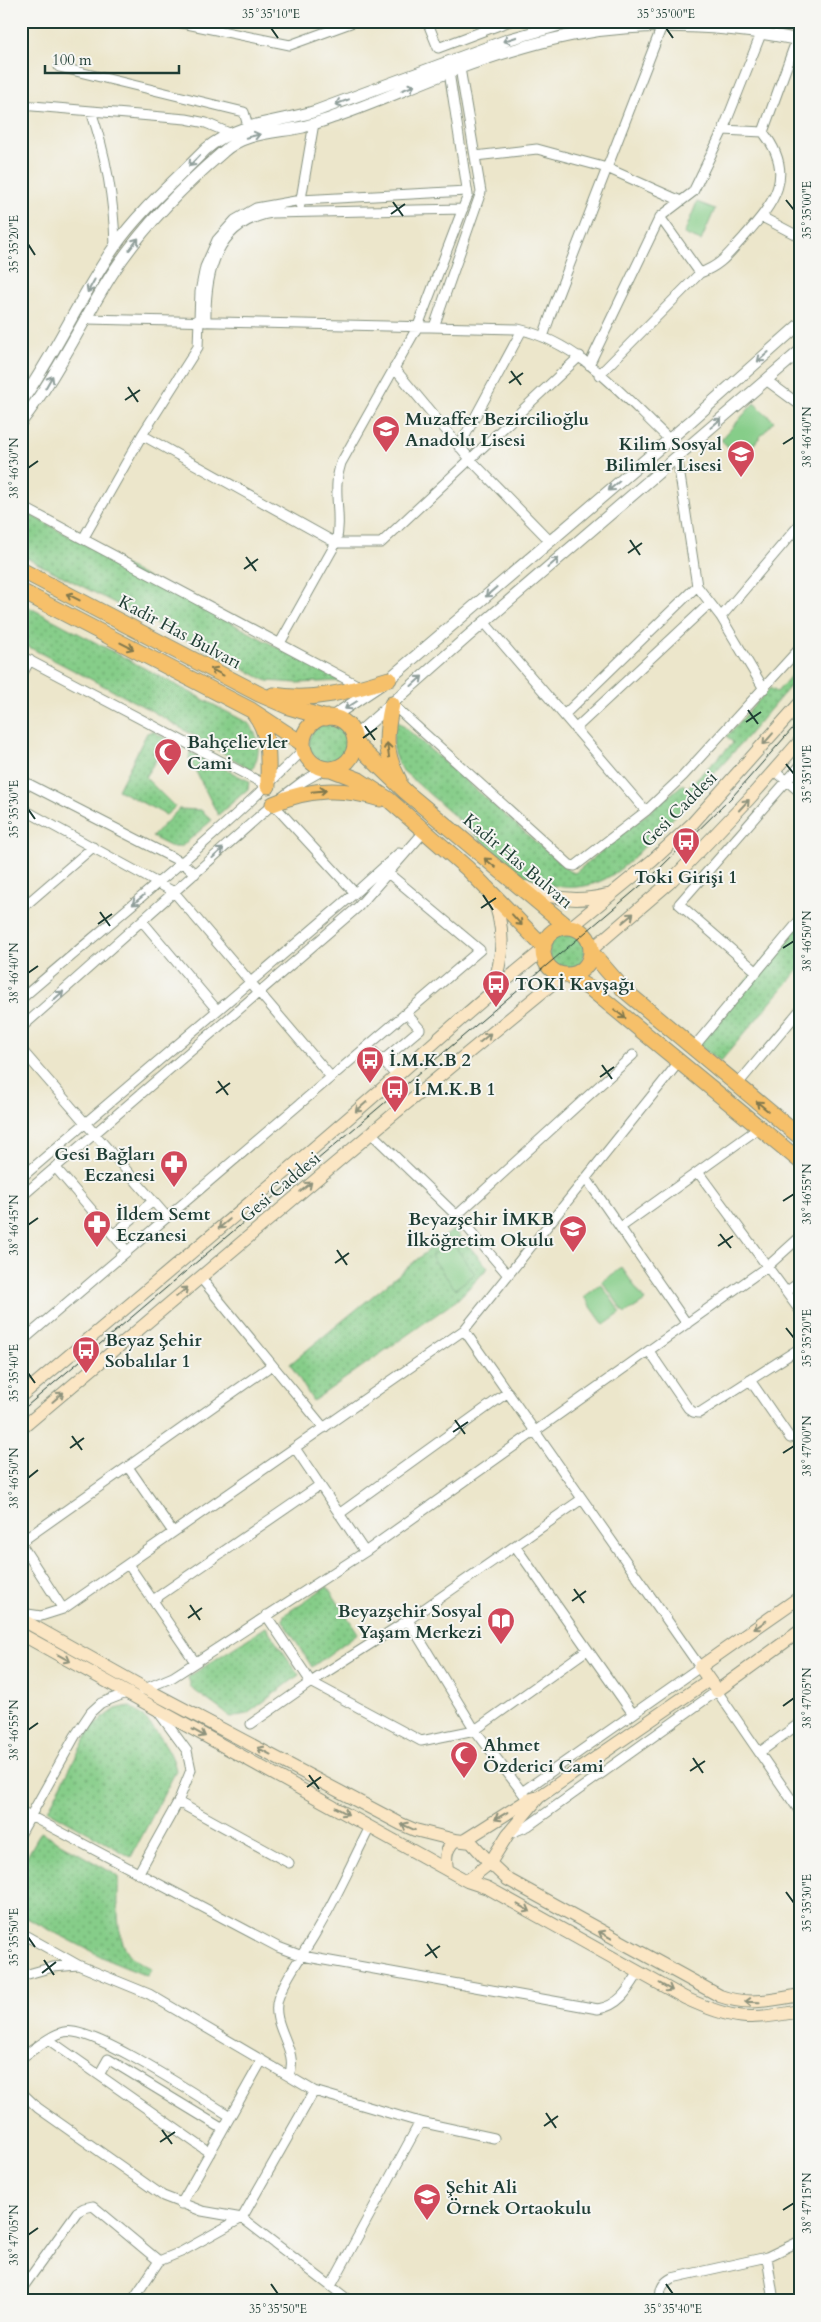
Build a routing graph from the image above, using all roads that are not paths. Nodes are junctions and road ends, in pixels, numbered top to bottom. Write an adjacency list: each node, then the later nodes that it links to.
1 (172, 21): 2 (street)
2 (356, 21)
3 (427, 21): 11 (street)
4 (510, 21): 11 (street)
5 (574, 21): 13 (street, one-way to 13)
6 (772, 21): 8 (street)
7 (662, 26): 9 (street); 13 (street); 22 (street)
8 (800, 26)
9 (761, 34): 10 (street); 18 (street)
10 (798, 44): 19 (street)
11 (438, 48): 13 (street)
12 (59, 67): 17 (street)
13 (450, 68): 16 (street, one-way to 13); 17 (street, one-way to 17); 21 (street); 23 (street)
14 (21, 105): 15 (street)
15 (90, 111): 20 (street); 31 (street)
16 (314, 124): 24 (street); 33 (street, one-way to 16)
17 (248, 126): 20 (street)
18 (723, 130): 19 (street); 25 (street)
19 (763, 132): 29 (street)
20 (229, 133): 31 (street, one-way to 31)
21 (475, 156): 22 (street); 37 (street)
22 (607, 168): 25 (street); 39 (street)
23 (467, 191): 24 (street); 26 (street)
24 (301, 200): 27 (street); 34 (street)
25 (680, 201): 28 (street)
26 (462, 209): 27 (street); 36 (street)
27 (299, 212): 34 (street)
28 (660, 217): 32 (street); 42 (street)
29 (762, 217): 30 (street); 32 (street)
30 (800, 237)
31 (115, 246): 46 (street, one-way to 46)
32 (700, 273): 44 (street)
33 (86, 319): 34 (street); 48 (street, one-way to 33)
34 (202, 322): 36 (street); 49 (street)
35 (800, 324): 50 (street, one-way to 50)
36 (418, 326): 37 (street); 43 (street)
37 (434, 327): 38 (street)
38 (522, 330): 39 (street); 51 (street)
39 (544, 337): 41 (street)
40 (800, 350): 45 (street)
41 (580, 356): 42 (street); 53 (street)
42 (589, 365): 44 (street)
43 (394, 368): 51 (street); 58 (street)
44 (599, 374): 50 (street)
45 (766, 380): 47 (street); 52 (street, one-way to 45)
46 (21, 402)
47 (800, 405)
48 (21, 422)
49 (142, 435): 56 (street); 58 (street)
50 (669, 439): 57 (street, one-way to 57)
51 (459, 447): 53 (street)
52 (677, 456): 60 (street); 64 (street, one-way to 52)
53 (470, 459): 57 (street); 58 (street)
54 (21, 506): 56 (street)
55 (800, 524): 63 (street)
56 (83, 539): 65 (street)
57 (550, 541): 70 (street, one-way to 70)
58 (336, 543): 65 (street)
59 (21, 570): 72 (highway, Kadir Has Bulvarı, one-way to 59)
60 (696, 586): 62 (street); 77 (street)
61 (21, 591): 76 (highway, Kadir Has Bulvarı, one-way to 76)
62 (710, 603): 63 (street); 79 (street)
63 (721, 617): 73 (street)
64 (484, 622): 75 (street, one-way to 64); 77 (street)
65 (280, 643): 71 (street)
66 (800, 648): 73 (street)
67 (21, 656): 68 (street)
68 (30, 660): 69 (street); 88 (street)
69 (21, 676)
70 (389, 679): 71 (highway); 78 (street, one-way to 78)
71 (362, 687): 72 (highway)
72 (249, 689): 78 (highway, Kadir Has Bulvarı)
73 (764, 689): 94 (street)
74 (800, 703): 105 (main road, Gesi Caddesi, one-way to 105)
75 (392, 704): 80 (street); 89 (highway, one-way to 75); 94 (street)
76 (251, 710): 82 (highway, Kadir Has Bulvarı); 88 (highway)
77 (564, 716): 79 (street)
78 (329, 718): 80 (highway); 82 (highway)
79 (575, 728): 94 (street)
80 (355, 740): 84 (highway); 89 (highway, Kadir Has Bulvarı)
81 (800, 740): 85 (main road)
82 (303, 747): 84 (highway); 88 (street)
83 (800, 766): 87 (street)
84 (328, 769): 91 (street); 92 (highway)
85 (774, 770): 87 (street); 111 (main road, one-way to 85)
86 (21, 780): 97 (street)
87 (787, 781): 90 (street); 112 (street)
88 (268, 786): 97 (street)
89 (406, 792): 100 (highway, Kadir Has Bulvarı, one-way to 89)
90 (800, 792)
91 (273, 804): 92 (highway, one-way to 92); 99 (street, one-way to 91); 104 (street)
92 (393, 804): 95 (highway)
93 (21, 808): 96 (street)
94 (646, 811)
95 (424, 832): 98 (street); 102 (highway); 104 (street)
96 (93, 847): 101 (street); 106 (street)
97 (183, 862): 99 (street); 101 (street)
98 (388, 873): 115 (street); 120 (street)
99 (195, 874): 103 (street)
100 (509, 879): 105 (main road); 109 (highway, Kadir Has Bulvarı)
101 (160, 882): 103 (street); 117 (street, one-way to 117)
102 (489, 890): 110 (highway, one-way to 110); 116 (main road)
103 (174, 892): 108 (street); 114 (street)
104 (354, 893): 114 (street)
105 (610, 894): 109 (main road, Gesi Caddesi)
106 (21, 909)
107 (800, 920): 112 (street)
108 (142, 921): 118 (street); 122 (street, one-way to 108)
109 (569, 927): 110 (highway); 111 (highway)
110 (544, 949): 113 (highway); 116 (main road, Gesi Caddesi)
111 (591, 951): 113 (highway); 124 (highway)
112 (757, 972): 124 (street)
113 (566, 975): 128 (highway, one-way to 128); 135 (main road, Gesi Caddesi, one-way to 113)
114 (250, 982): 115 (street); 118 (street)
115 (259, 992): 130 (street); 134 (street)
116 (491, 992): 129 (main road, Gesi Caddesi)
117 (21, 999)
118 (217, 1010): 132 (street)
119 (800, 1010): 121 (street)
120 (406, 1013): 123 (street); 127 (street)
121 (796, 1022): 131 (street)
122 (21, 1028)
123 (368, 1046): 127 (street); 130 (street)
124 (693, 1048): 131 (highway)
125 (21, 1049): 132 (street)
126 (633, 1055): 144 (street)
127 (382, 1061): 129 (street)
128 (679, 1062): 133 (highway); 141 (street)
129 (397, 1076): 164 (main road, Gesi Caddesi, one-way to 164)
130 (331, 1077): 145 (street)
131 (737, 1085): 136 (highway, one-way to 131)
132 (85, 1122): 134 (street); 140 (street)
133 (759, 1128): 137 (highway); 139 (street)
134 (94, 1133): 138 (street); 143 (street)
135 (372, 1133): 144 (street); 152 (main road, Gesi Caddesi, one-way to 135)
136 (800, 1137)
137 (800, 1161)
138 (55, 1167): 142 (street); 147 (street)
139 (698, 1172): 146 (street); 150 (street)
140 (21, 1178)
141 (586, 1178): 146 (street); 151 (street)
142 (21, 1197)
143 (153, 1201): 145 (street); 147 (street)
144 (456, 1216): 151 (street)
145 (167, 1217): 149 (street)
146 (621, 1227): 156 (street)
147 (113, 1235): 149 (street)
148 (800, 1238): 150 (street)
149 (127, 1251): 158 (street)
150 (768, 1266): 154 (street); 156 (street)
151 (508, 1275): 157 (street)
152 (200, 1277): 161 (street); 166 (main road, Gesi Caddesi, one-way to 152)
153 (800, 1282): 154 (street)
154 (786, 1292): 155 (street)
155 (800, 1311)
156 (687, 1324): 160 (street)
157 (464, 1330): 163 (street); 165 (street)
158 (21, 1342)
159 (800, 1348): 162 (street)
160 (649, 1351): 162 (street); 167 (street)
161 (272, 1366): 165 (street); 170 (street)
162 (750, 1380): 168 (street)
163 (508, 1392): 167 (street); 173 (street)
164 (21, 1396)
165 (324, 1428): 169 (street)
166 (21, 1429)
167 (535, 1431): 172 (street); 177 (street)
168 (790, 1438)
169 (295, 1448): 171 (street); 174 (street)
170 (128, 1467): 174 (street); 175 (street)
171 (320, 1485): 173 (street); 180 (street)
172 (582, 1499): 176 (street); 190 (street)
173 (340, 1514): 177 (street)
174 (173, 1532): 178 (street)
175 (21, 1543): 181 (street)
176 (515, 1546): 185 (street); 188 (street)
177 (365, 1552): 183 (street)
178 (128, 1564): 180 (street); 181 (street)
179 (800, 1597): 190 (main road, one-way to 190)
180 (153, 1600): 189 (street)
181 (63, 1609): 182 (street)
182 (21, 1614)
183 (266, 1615): 189 (street); 192 (street)
184 (21, 1619): 193 (main road)
185 (408, 1620): 192 (street); 200 (street)
186 (800, 1631): 194 (main road)
187 (21, 1634): 195 (main road, one-way to 195)
188 (587, 1650): 197 (street); 200 (street)
189 (195, 1662): 193 (street)
190 (700, 1667): 191 (main road); 197 (street)
191 (709, 1680): 194 (main road); 202 (main road)
192 (311, 1682): 199 (street); 200 (street)
193 (146, 1689): 195 (street); 210 (main road, one-way to 193)
194 (717, 1691): 201 (street); 209 (street)
195 (125, 1692): 196 (main road); 206 (street)
196 (157, 1710): 203 (street); 207 (main road, one-way to 207)
197 (633, 1714): 202 (street)
198 (800, 1723): 201 (street)
199 (251, 1724)
200 (475, 1730): 202 (street)
201 (760, 1752): 205 (street)
202 (530, 1796): 209 (main road); 210 (main road, one-way to 210)
203 (178, 1802): 212 (street); 214 (street)
204 (21, 1811): 206 (street)
205 (800, 1812)
206 (30, 1816): 208 (street); 214 (street)
207 (370, 1827): 213 (main road); 217 (street)
208 (21, 1833)
209 (508, 1834): 211 (main road)
210 (460, 1840): 211 (main road); 213 (main road)
211 (490, 1863): 215 (main road); 221 (main road, one-way to 211)
212 (289, 1864)
213 (447, 1869): 215 (main road)
214 (138, 1874): 217 (street)
215 (467, 1881): 219 (main road, one-way to 219)
216 (21, 1933): 218 (street)
217 (302, 1956): 219 (street); 227 (street)
218 (78, 1965): 220 (street); 225 (street)
219 (640, 1972): 222 (main road, one-way to 222)
220 (21, 1976)
221 (800, 1995)
222 (800, 2011)
223 (49, 2040): 224 (street); 226 (street); 230 (street)
224 (21, 2058)
225 (262, 2060): 227 (street); 230 (street)
226 (99, 2075): 232 (street); 234 (street)
227 (289, 2075): 228 (street)
228 (314, 2091): 231 (street); 236 (street)
229 (21, 2092): 235 (street)
230 (230, 2116): 232 (street)
231 (420, 2122): 233 (street); 240 (street)
232 (223, 2129): 234 (street)
233 (494, 2138)
234 (210, 2153): 235 (street)
235 (181, 2204): 236 (street)
236 (242, 2218): 239 (street); 240 (street)
237 (800, 2241): 238 (street)
238 (767, 2257): 244 (street); 245 (street)
239 (159, 2261): 241 (street); 242 (street)
240 (331, 2286): 243 (street)
241 (21, 2290)
242 (132, 2301)
243 (350, 2301)
244 (661, 2301)
245 (774, 2301)

